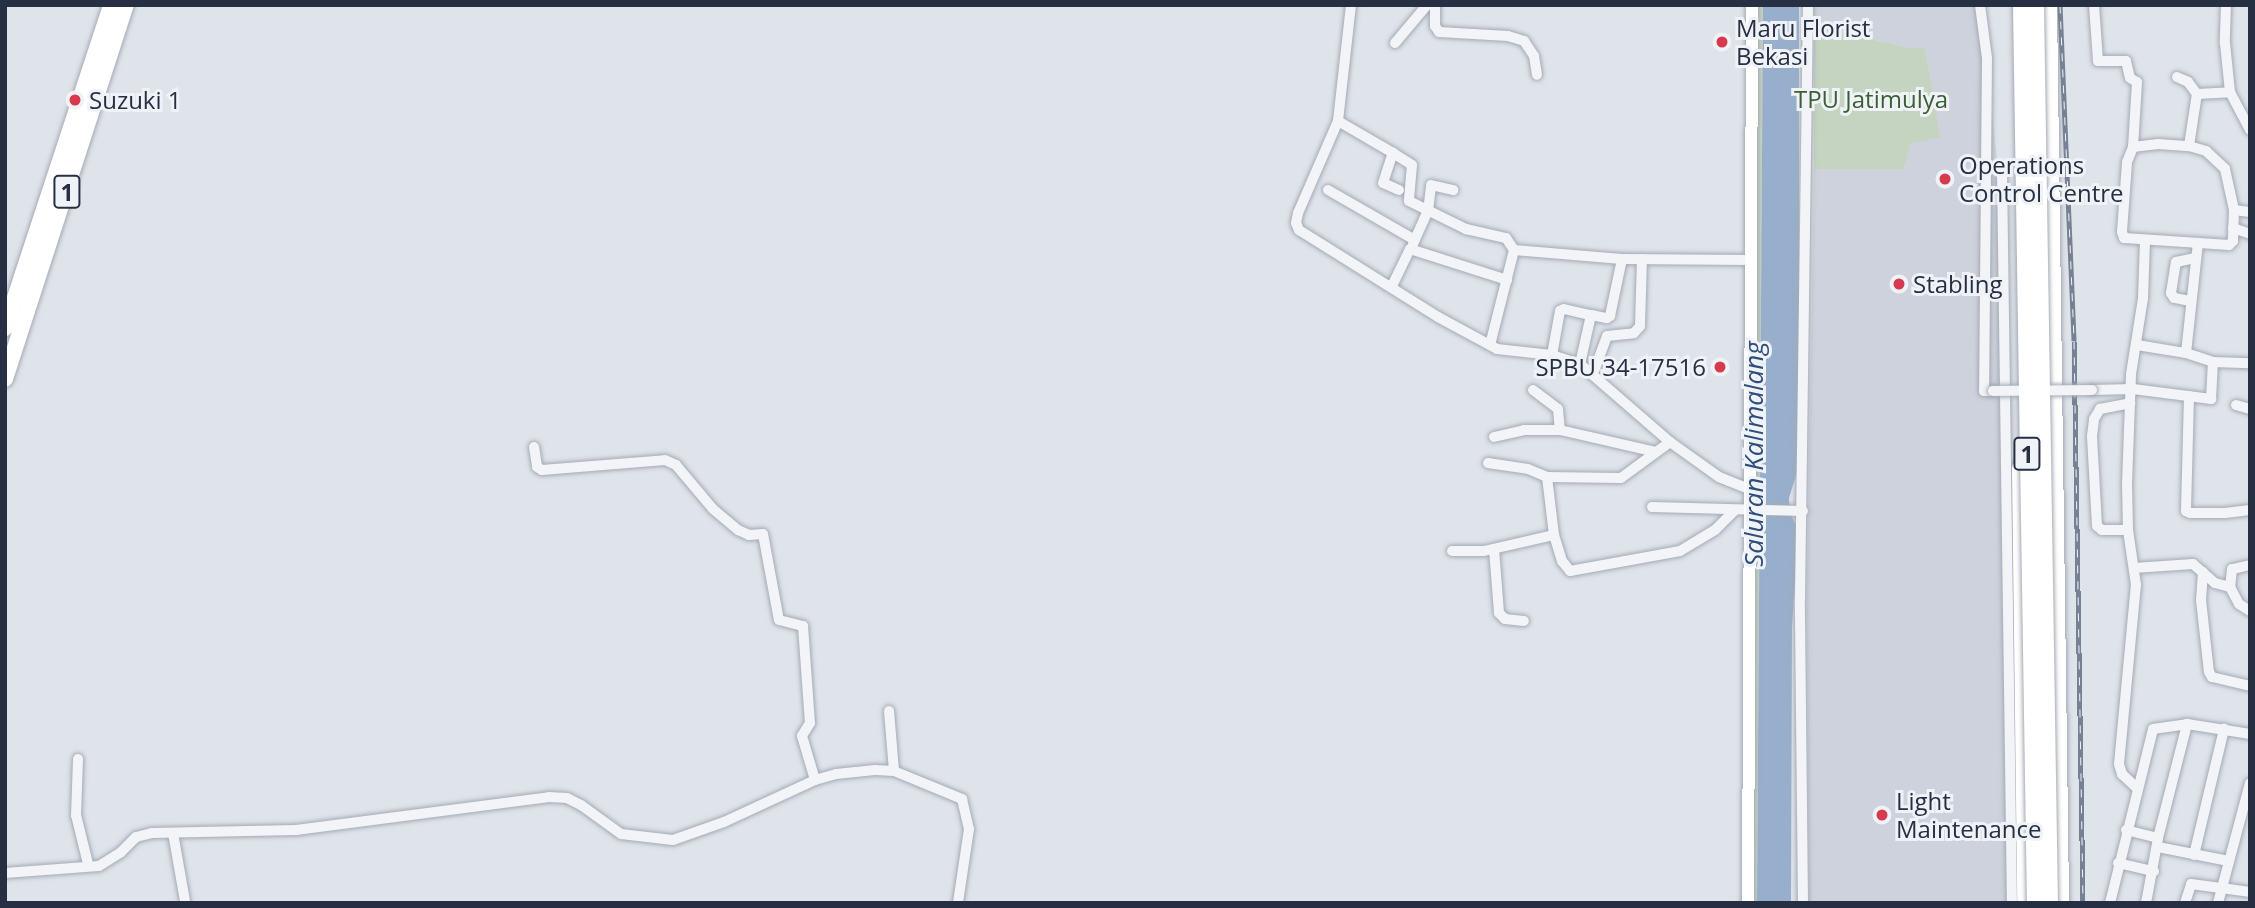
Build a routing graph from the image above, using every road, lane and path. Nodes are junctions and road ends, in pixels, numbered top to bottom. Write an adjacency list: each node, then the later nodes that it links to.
1 (111, 5): 46 (highway, 1)
2 (126, 5): 55 (highway, 1)
3 (1351, 5): 20 (street)
4 (1427, 5): 15 (street)
5 (1435, 5): 16 (street)
6 (1752, 5): 41 (main road)
7 (1808, 5): 72 (street)
8 (1980, 5): 56 (street, bridge)
9 (2015, 5): 111 (highway, 1)
10 (2021, 5): 112 (highway, 1, bridge)
11 (2036, 5): 113 (highway, 1, bridge)
12 (2049, 5): 114 (highway, 1)
13 (2094, 5): 23 (street)
14 (2226, 5): 18 (street)
15 (1395, 43)
16 (1537, 75)
17 (2177, 77): 19 (street)
18 (2230, 92): 19 (street); 21 (street)
19 (2197, 94): 22 (street)
20 (1338, 121): 24 (street); 43 (street)
21 (2250, 130)
22 (2189, 146): 23 (street); 29 (street)
23 (2133, 147): 34 (street)
24 (1393, 153): 27 (street); 30 (street)
25 (2002, 172): 110 (street)
26 (1328, 190): 36 (street)
27 (1399, 190)
28 (1452, 190): 30 (street)
29 (2234, 210): 31 (street); 32 (street)
30 (1428, 211): 36 (street); 37 (street)
31 (2250, 212)
32 (2233, 228): 33 (street); 35 (street)
33 (2250, 234)
34 (2145, 241): 35 (street); 48 (street)
35 (2198, 243): 38 (street)
36 (1413, 245): 42 (street); 43 (street)
37 (1514, 250): 39 (street); 42 (street)
38 (2195, 258): 44 (street); 44 (street)
39 (1622, 259): 40 (street); 45 (street)
40 (1642, 259): 41 (street); 54 (street)
41 (1751, 260): 69 (main road)
42 (1507, 281): 47 (street)
43 (1392, 286): 47 (street)
44 (2190, 301): 49 (street)
45 (1591, 315): 50 (street); 53 (street)
46 (5, 328)
47 (1490, 345): 50 (street)
48 (2137, 345): 49 (street); 56 (street)
49 (2186, 353): 51 (street)
50 (1552, 355): 53 (street)
51 (2213, 362): 52 (street); 58 (street)
52 (2250, 363)
53 (1580, 364): 54 (street)
54 (1594, 374): 64 (street)
55 (5, 379)
56 (2133, 389): 58 (street); 59 (street)
57 (1532, 390): 62 (street)
58 (2189, 396): 73 (street)
59 (2130, 402): 75 (street); 75 (street)
60 (2236, 405): 61 (street)
61 (2250, 409)
62 (1560, 430): 63 (street); 66 (street)
63 (1494, 438)
64 (1670, 442): 66 (street); 69 (street)
65 (534, 447): 92 (street)
66 (1656, 452): 68 (street)
67 (1488, 463): 68 (street)
68 (1547, 477): 76 (street)
69 (1749, 489): 74 (main road)
70 (1652, 507): 71 (street)
71 (1735, 510): 74 (street); 76 (street)
72 (1799, 510): 74 (street); 109 (street)
73 (2250, 510)
74 (1753, 511): 108 (main road)
75 (2128, 530): 80 (street)
76 (1554, 535): 77 (street)
77 (1494, 549): 78 (street); 84 (street)
78 (1451, 551)
79 (2250, 565): 82 (street)
80 (2134, 568): 81 (street); 94 (street)
81 (2203, 572): 82 (street); 85 (street)
82 (2230, 587): 83 (street)
83 (2250, 611)
84 (1524, 621)
85 (2250, 687)
86 (889, 711): 91 (street)
87 (2188, 724): 88 (street); 94 (street); 97 (street)
88 (2224, 729): 89 (street); 98 (street)
89 (2250, 734)
90 (78, 760): 101 (street)
91 (894, 771): 92 (street); 107 (street)
92 (815, 780): 96 (street)
93 (2250, 783): 99 (street)
94 (2138, 789): 95 (street)
95 (2126, 830): 97 (street); 100 (street)
96 (173, 833): 101 (street); 106 (street)
97 (2158, 842): 98 (street); 102 (street)
98 (2194, 855): 99 (street)
99 (2229, 861): 104 (street)
100 (2118, 863): 102 (street); 115 (street)
101 (88, 864): 103 (street)
102 (2154, 871): 116 (street)
103 (5, 873)
104 (2222, 889): 105 (street); 117 (street); 118 (street)
105 (2250, 892)
106 (185, 901)
107 (958, 903)
108 (1748, 903)
109 (1803, 903)
110 (2012, 903)
111 (2025, 903)
112 (2035, 903)
113 (2050, 903)
114 (2061, 903)
115 (2110, 903)
116 (2146, 903)
117 (2185, 903)
118 (2218, 903)

